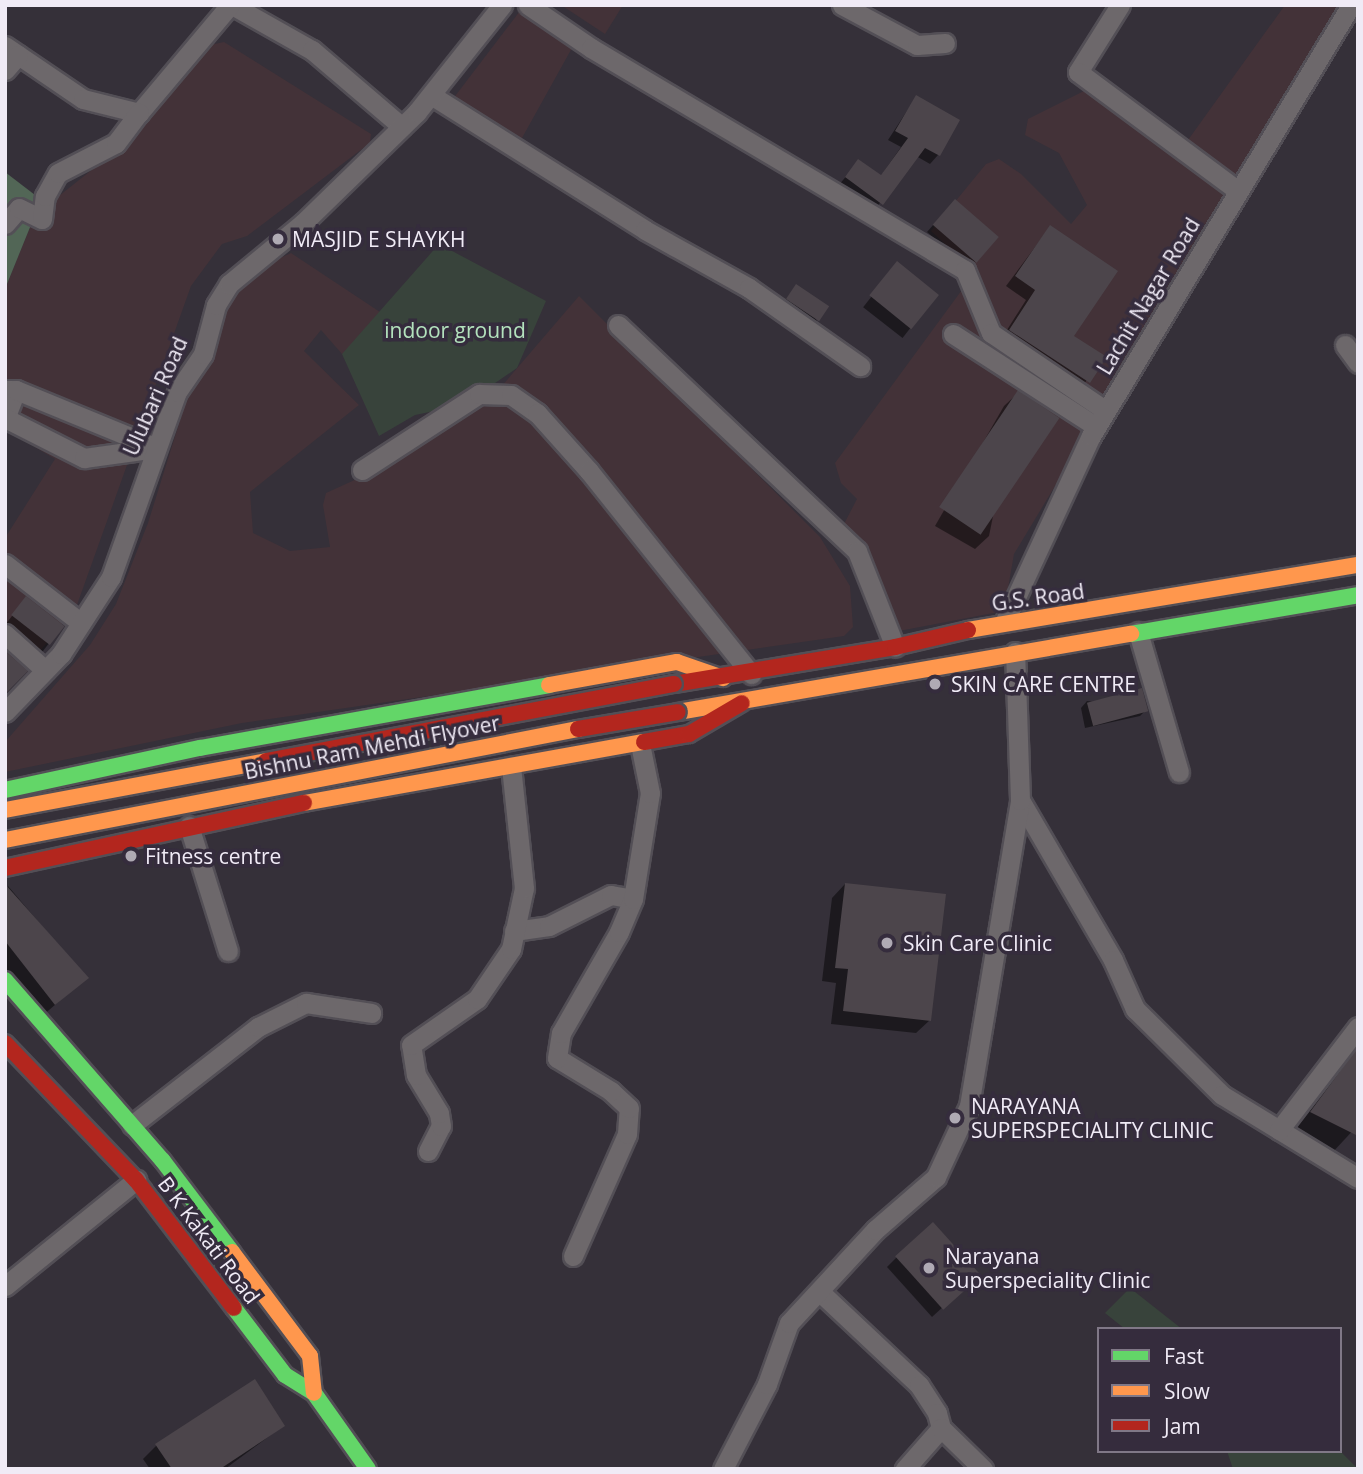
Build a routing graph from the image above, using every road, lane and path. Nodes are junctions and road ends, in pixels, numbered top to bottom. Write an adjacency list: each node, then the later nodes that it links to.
1 (231, 5): 11 (street); 12 (street)
2 (502, 5): 10 (street, Ulubari Road)
3 (528, 5): 22 (street)
4 (842, 5): 7 (street)
5 (1120, 5): 13 (street)
6 (1351, 5): 13 (street, Lachit Nagar Road)
7 (945, 43)
8 (12, 50): 9 (street); 11 (street)
9 (5, 70)
10 (431, 95): 12 (street, Ulubari Road); 19 (street)
11 (139, 113): 14 (street)
12 (402, 127): 23 (street, Ulubari Road)
13 (1238, 191): 22 (street, Lachit Nagar Road)
14 (5, 224)
15 (618, 325): 32 (street)
16 (953, 334): 22 (street)
17 (1345, 345): 18 (street)
18 (1358, 363)
19 (860, 366)
20 (11, 390): 21 (street); 23 (street)
21 (5, 418): 23 (street)
22 (1101, 419): 28 (street, Lachit Nagar Road)
23 (156, 448): 29 (street, Ulubari Road)
24 (362, 470): 35 (street)
25 (5, 564): 29 (street)
26 (1358, 565): 28 (main road, G.S. Road)
27 (1358, 595): 30 (main road)
28 (1005, 621): 32 (main road, G.S. Road)
29 (81, 623): 34 (street, Ulubari Road)
30 (1138, 632): 33 (main road); 43 (street)
31 (5, 634): 34 (street)
32 (895, 647): 35 (main road, G.S. Road)
33 (1015, 652): 37 (main road); 45 (street)
34 (45, 670): 38 (street, Ulubari Road)
35 (751, 674): 36 (main road, G.S. Road)
36 (725, 679): 40 (main road); 46 (main road, Bishnu Ram Mehdi Flyover, bridge)
37 (747, 700): 39 (main road); 50 (main road, Bishnu Ram Mehdi Flyover, bridge)
38 (5, 712)
39 (640, 744): 42 (main road); 52 (street)
40 (200, 748): 41 (main road); 47 (main road)
41 (148, 759): 44 (main road); 49 (main road)
42 (511, 767): 47 (main road); 53 (street)
43 (1179, 772)
44 (5, 790)
45 (1020, 800): 60 (street); 66 (street)
46 (5, 810)
47 (218, 820): 48 (main road)
48 (189, 826): 49 (main road); 54 (street)
49 (166, 831): 51 (main road)
50 (5, 840)
51 (5, 868)
52 (633, 899): 53 (street); 64 (street)
53 (514, 931): 61 (street)
54 (228, 951)
55 (5, 980): 59 (main road)
56 (371, 1013): 59 (street)
57 (1358, 1027): 60 (street)
58 (5, 1043): 63 (main road, B K Kakati Road)
59 (132, 1125): 67 (main road)
60 (1279, 1130): 62 (street)
61 (428, 1151)
62 (1358, 1178)
63 (136, 1180): 65 (street); 67 (main road, B K Kakati Road)
64 (573, 1256)
65 (5, 1286)
66 (820, 1292): 68 (street); 70 (street)
67 (314, 1393): 69 (main road, B K Kakati Road)
68 (941, 1428): 71 (street); 72 (street)
69 (369, 1469)
70 (723, 1469)
71 (905, 1469)
72 (982, 1469)

